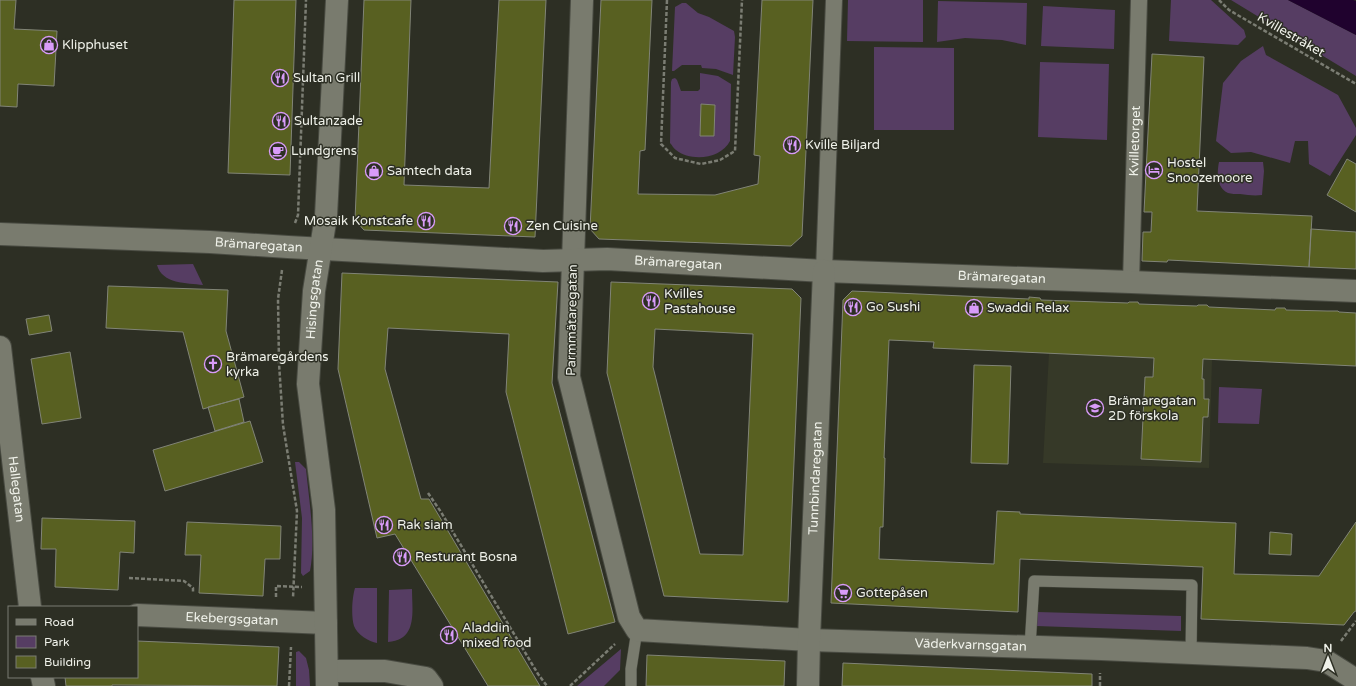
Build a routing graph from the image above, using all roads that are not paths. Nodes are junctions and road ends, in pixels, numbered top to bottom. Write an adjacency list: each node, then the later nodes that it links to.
1 (337, 0): 6 (street, Hisingsgatan)
2 (582, 0): 7 (street, Parmmätaregatan)
3 (834, 0): 8 (street)
4 (1139, 0): 9 (street, Kvilletorget)
5 (0, 234): 6 (street, Brämaregatan)
6 (321, 249): 7 (street, Brämaregatan); 14 (street, Hisingsgatan)
7 (573, 259): 8 (street, Brämaregatan); 15 (street, Parmmätaregatan)
8 (824, 271): 9 (street, Brämaregatan); 16 (street, Tunnbindaregatan)
9 (1131, 282): 10 (street, Brämaregatan)
10 (1356, 291)
11 (0, 347): 12 (street, Hallegatan)
12 (30, 606)
13 (138, 615): 14 (street, Ekebergsgatan)
14 (326, 623): 19 (street, Hisingsgatan)
15 (637, 630): 16 (street, Väderkvarnsgatan); 22 (lane)
16 (809, 640): 17 (street, Väderkvarnsgatan); 23 (street, Tunnbindaregatan)
17 (1030, 646): 18 (street, Väderkvarnsgatan); 18 (lane)
18 (1191, 653): 20 (street, Väderkvarnsgatan)
19 (328, 678): 21 (street)
20 (1356, 681): 24 (street)
21 (432, 686)
22 (632, 686)
23 (808, 686)
24 (1354, 686)

